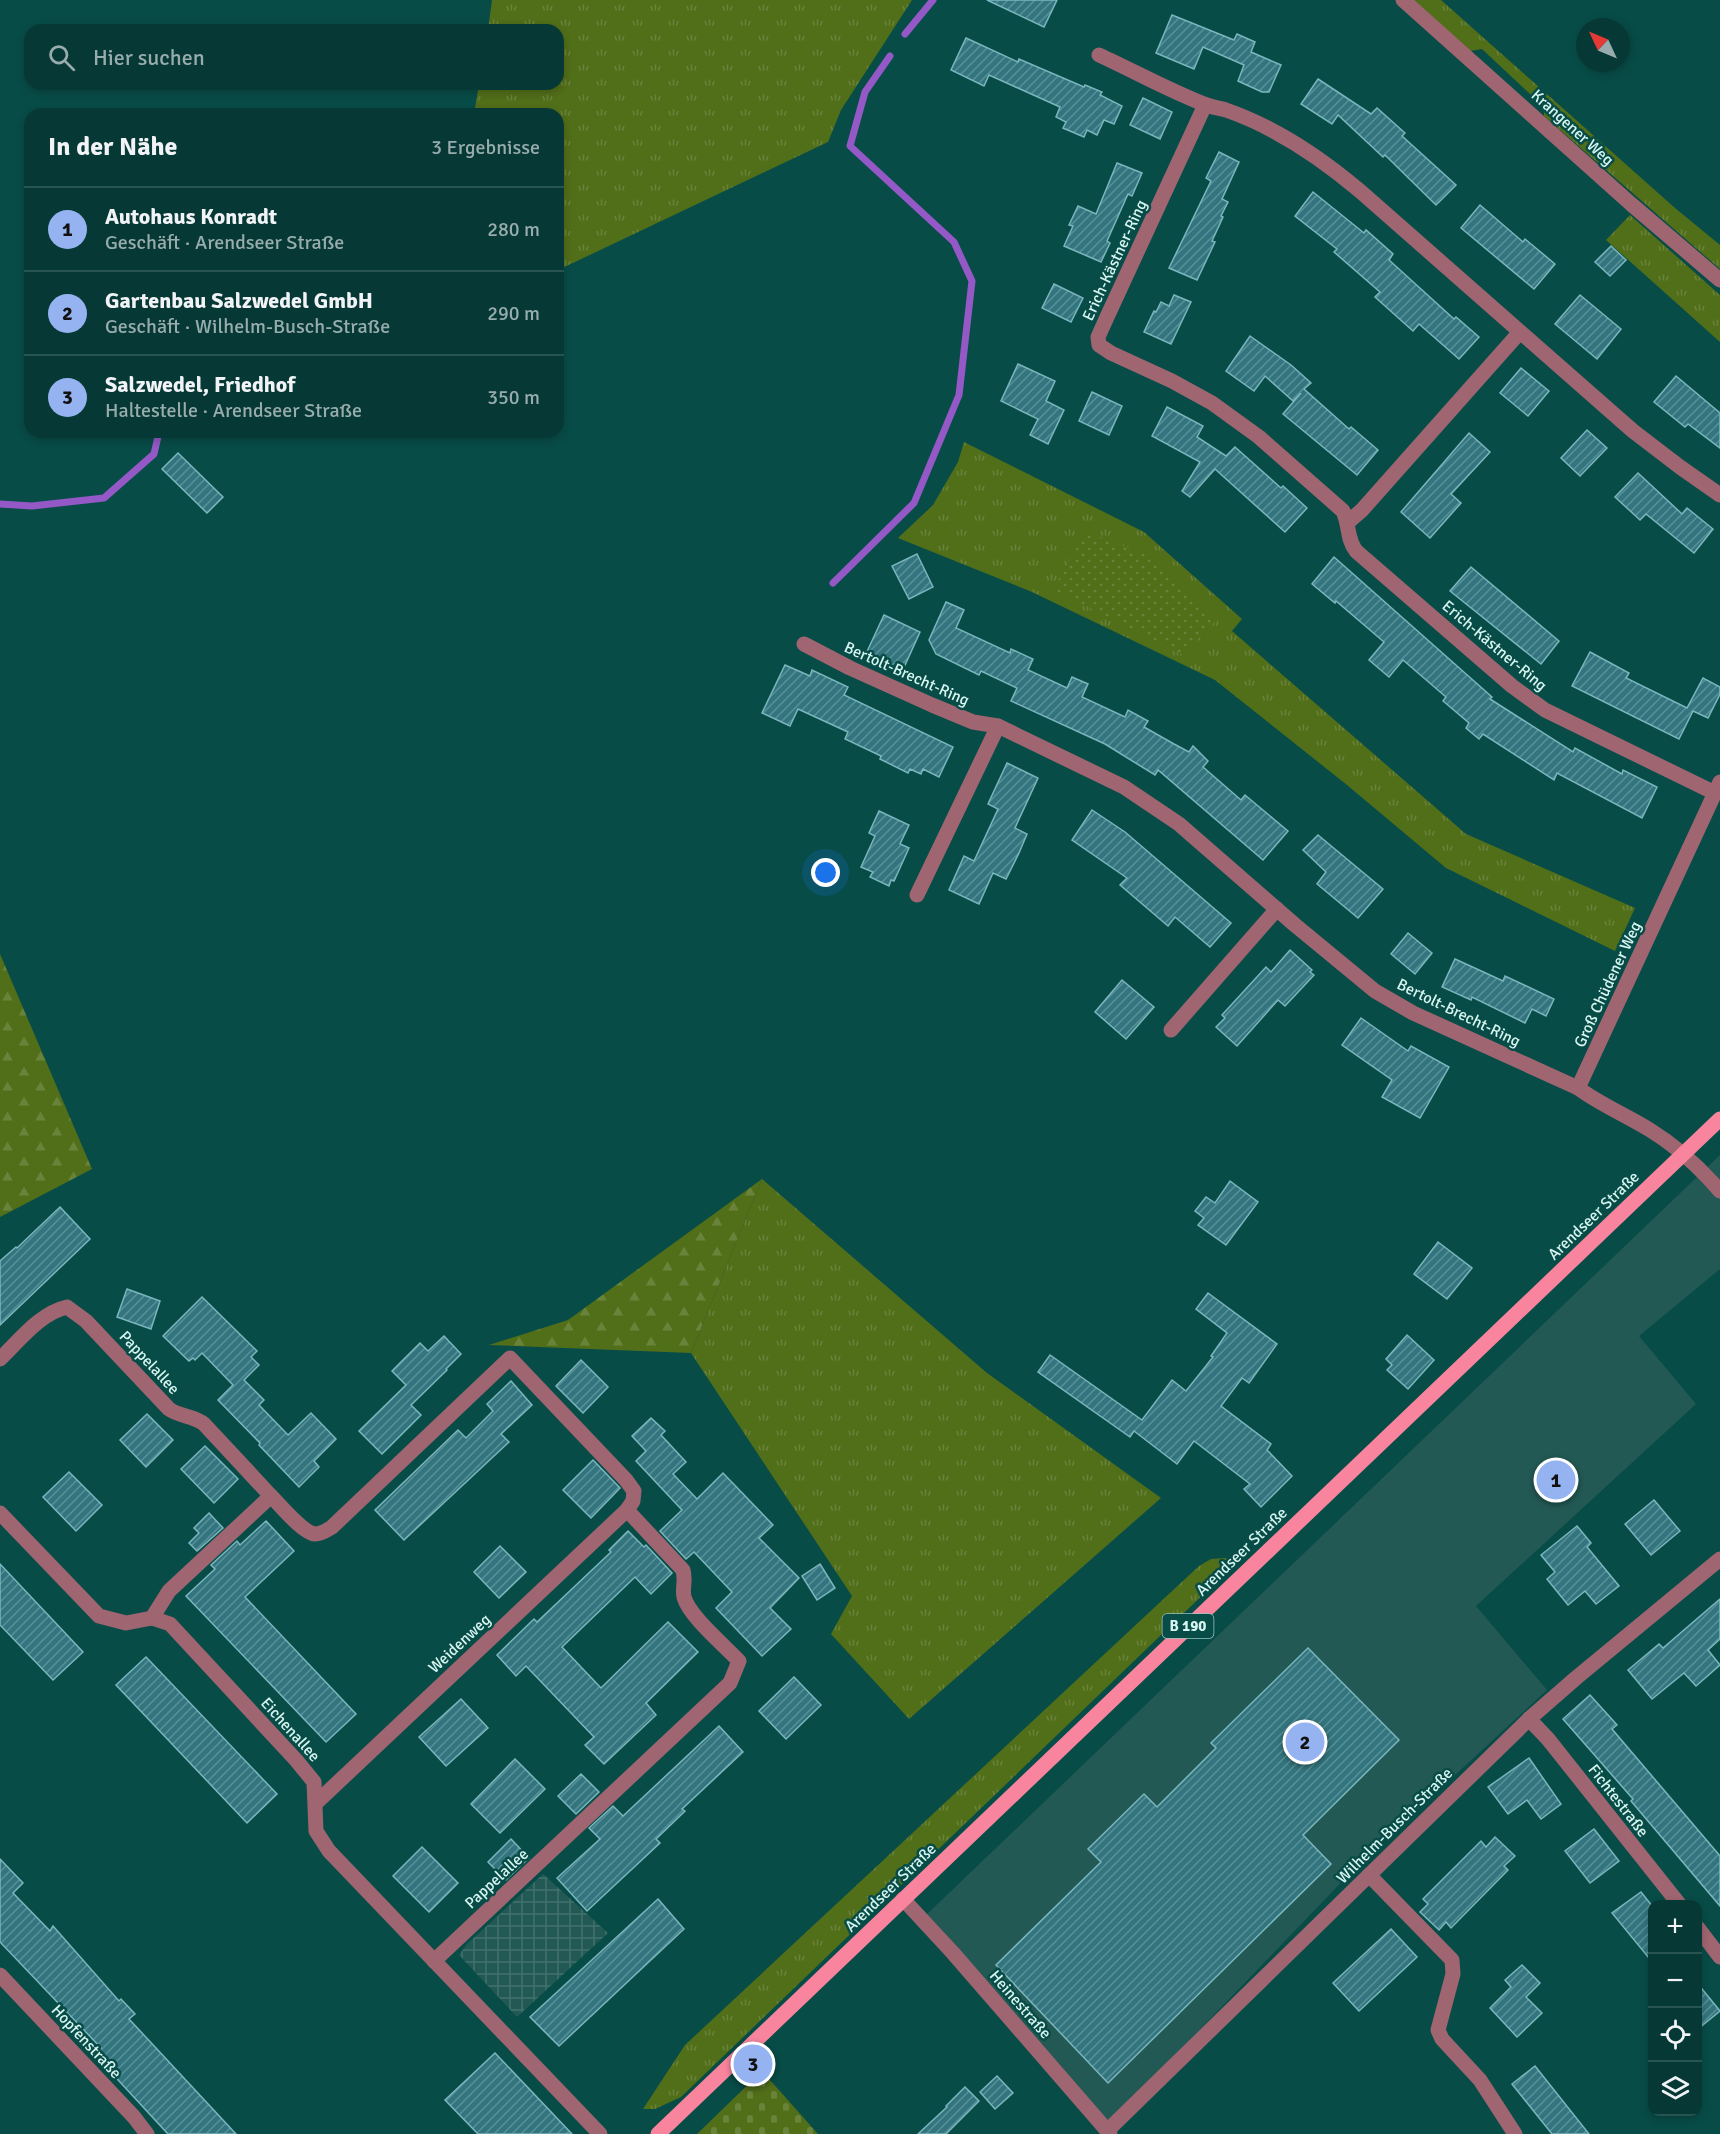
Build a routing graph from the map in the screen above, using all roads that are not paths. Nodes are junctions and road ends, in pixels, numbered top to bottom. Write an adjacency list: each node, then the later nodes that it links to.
1 (1403, 0): 4 (street, Krangener Weg)
2 (1099, 55): 3 (street)
3 (1205, 105): 5 (street); 7 (street, Erich-Kästner-Ring)
4 (1720, 280)
5 (1520, 332): 6 (street); 7 (street)
6 (1720, 495)
7 (1347, 523): 10 (street, Erich-Kästner-Ring)
8 (804, 644): 9 (street, Bertolt-Brecht-Ring)
9 (998, 726): 11 (street); 12 (street, Bertolt-Brecht-Ring)
10 (1717, 787): 14 (street, Groß Chüdener Weg)
11 (917, 895)
12 (1276, 909): 13 (street); 14 (street, Bertolt-Brecht-Ring)
13 (1171, 1030)
14 (1578, 1088): 16 (street)
15 (1720, 1119): 16 (main road, Arendseer Straße / B 190)
16 (1683, 1155): 17 (street); 27 (main road, Arendseer Straße / B 190)
17 (1720, 1191)
18 (0, 1359): 19 (street, Pappelallee)
19 (271, 1496): 20 (street, Pappelallee); 23 (street)
20 (627, 1510): 25 (street, Weidenweg); 31 (street, Pappelallee)
21 (0, 1513): 23 (street)
22 (1720, 1559): 24 (street, Wilhelm-Busch-Straße)
23 (152, 1618): 25 (street, Eichenallee)
24 (1529, 1719): 26 (street, Wilhelm-Busch-Straße); 28 (street, Fichtestraße)
25 (316, 1803): 31 (street, Eichenallee)
26 (1369, 1875): 33 (street, Wilhelm-Busch-Straße); 37 (street)
27 (903, 1899): 33 (street, Heinestraße); 36 (main road, Arendseer Straße / B 190)
28 (1675, 1900)
29 (1702, 1933): 30 (street)
30 (1720, 1957)
31 (434, 1961): 35 (street, Eichenallee)
32 (0, 1975): 34 (street, Hopfenstraße)
33 (1108, 2132)
34 (147, 2134)
35 (600, 2134)
36 (658, 2134)
37 (1515, 2134)

